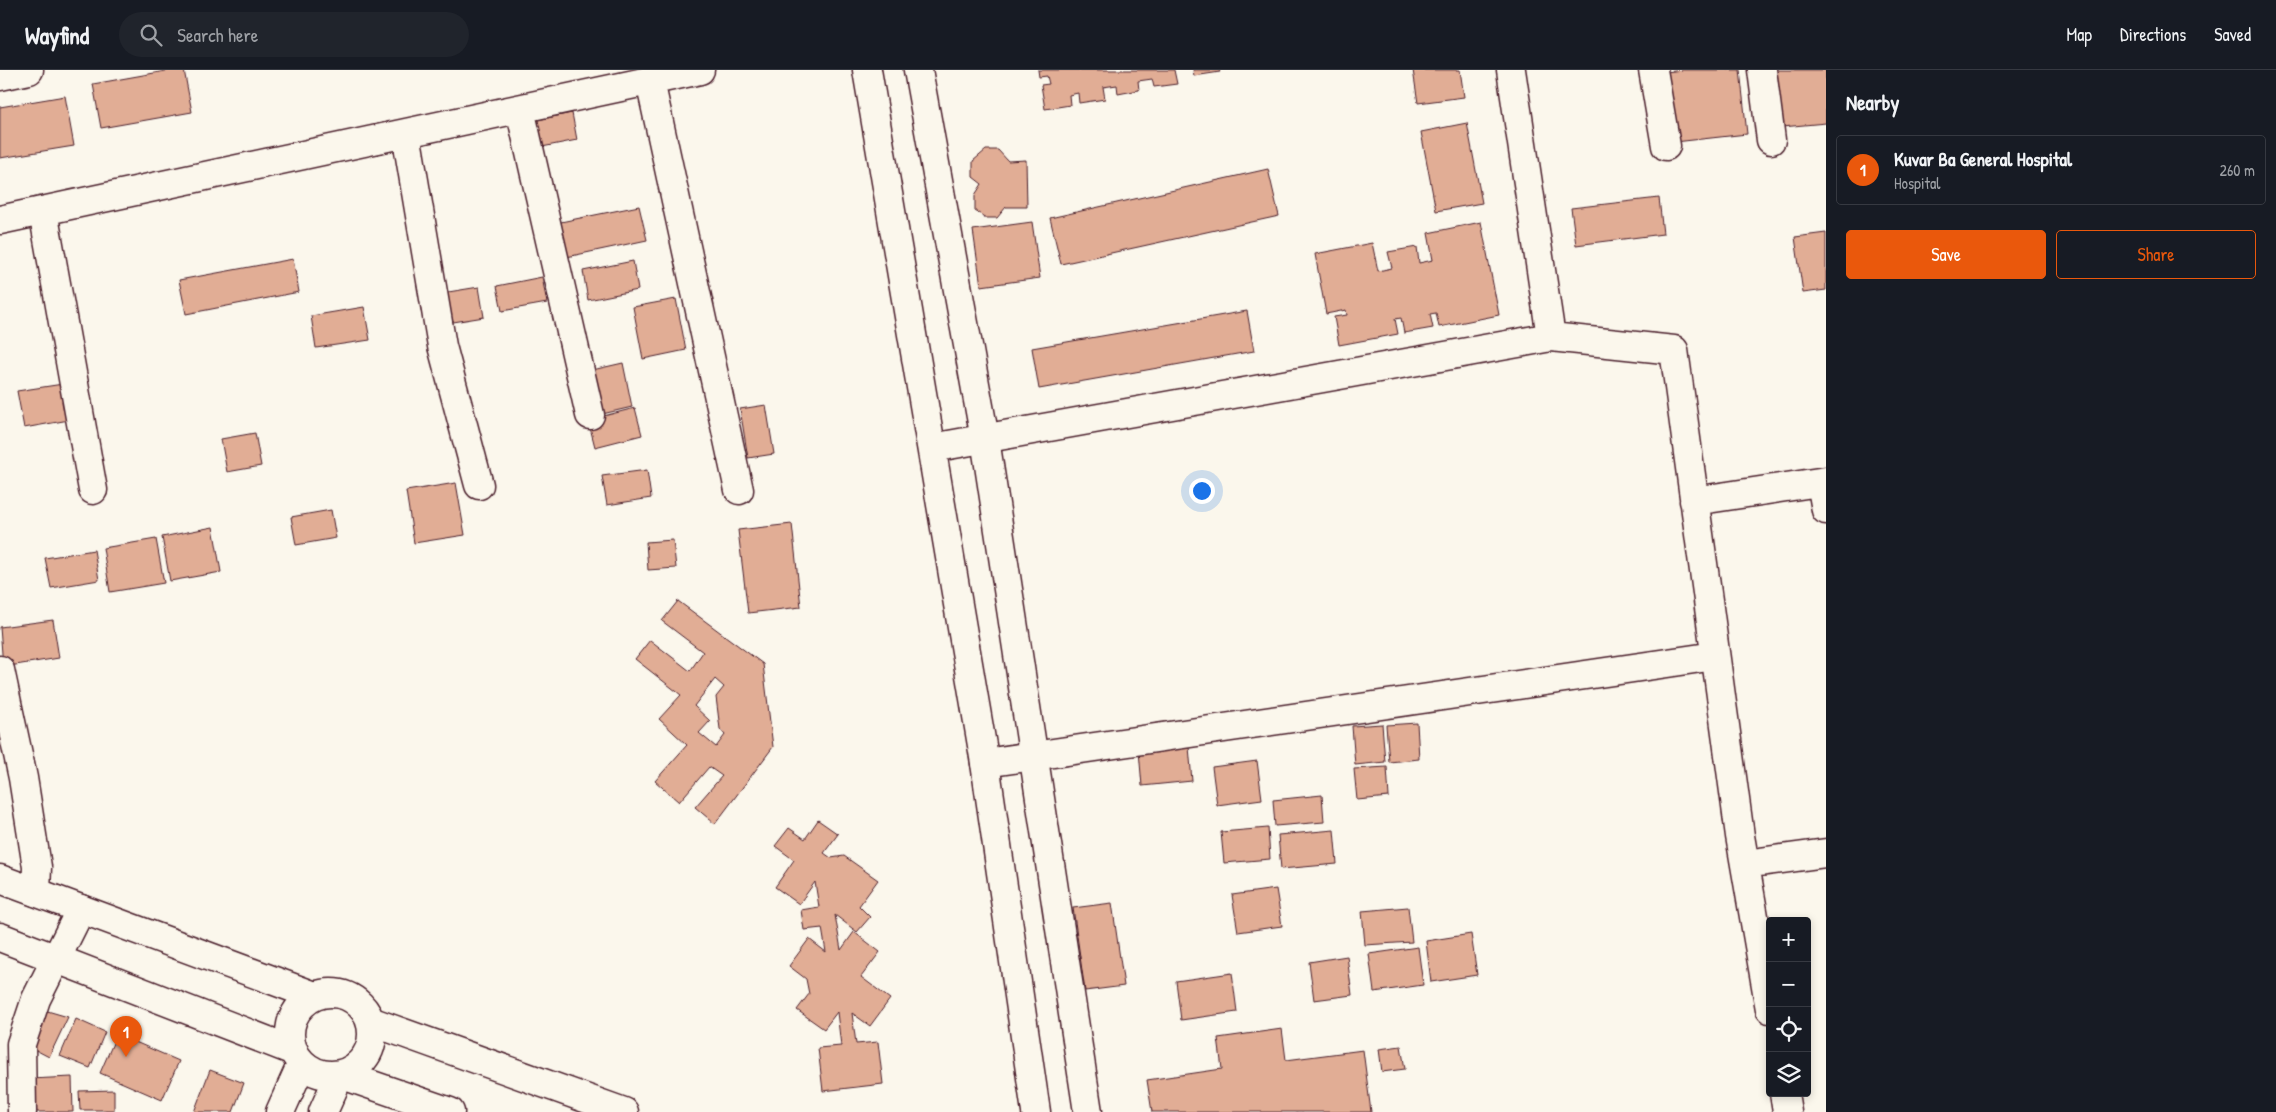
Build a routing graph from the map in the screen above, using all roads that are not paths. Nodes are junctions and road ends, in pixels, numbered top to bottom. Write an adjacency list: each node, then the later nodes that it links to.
1 (28, 70): 8 (street)
2 (700, 70): 9 (street)
3 (867, 70): 19 (street)
4 (918, 70): 18 (street)
5 (1511, 70): 16 (street)
6 (1652, 70): 13 (street)
7 (1762, 70): 12 (street)
8 (0, 76)
9 (650, 81): 10 (street); 23 (street)
10 (520, 109): 11 (street); 17 (street)
11 (406, 133): 14 (street); 21 (street)
12 (1771, 140)
13 (1666, 146)
14 (43, 211): 15 (street); 22 (street)
15 (0, 220)
16 (1550, 338): 18 (street); 24 (street)
17 (590, 415)
18 (985, 439): 19 (street); 28 (street)
19 (932, 448): 29 (street)
20 (1823, 482): 24 (street); 25 (street)
21 (478, 485)
22 (92, 490)
23 (739, 490)
24 (1694, 501): 26 (street)
25 (1826, 510)
26 (1715, 656): 28 (street); 31 (street)
27 (0, 670): 33 (street)
28 (1033, 756): 29 (street); 49 (street)
29 (985, 763): 48 (street)
30 (1826, 853): 31 (street)
31 (1745, 864): 38 (street)
32 (0, 879): 33 (street)
33 (36, 892): 34 (street)
34 (81, 909): 36 (street); 37 (street)
35 (0, 937): 36 (street)
36 (58, 959): 40 (street); 43 (street)
37 (315, 996): 39 (street); 40 (street)
38 (1770, 1007)
39 (370, 1021): 41 (street); 47 (street)
40 (298, 1057): 41 (street); 44 (street)
41 (340, 1074): 45 (street); 46 (street)
42 (1785, 1097): 50 (street)
43 (22, 1112)
44 (280, 1112)
45 (322, 1112)
46 (450, 1112)
47 (624, 1112)
48 (1036, 1112)
49 (1088, 1112)
50 (1787, 1112)

